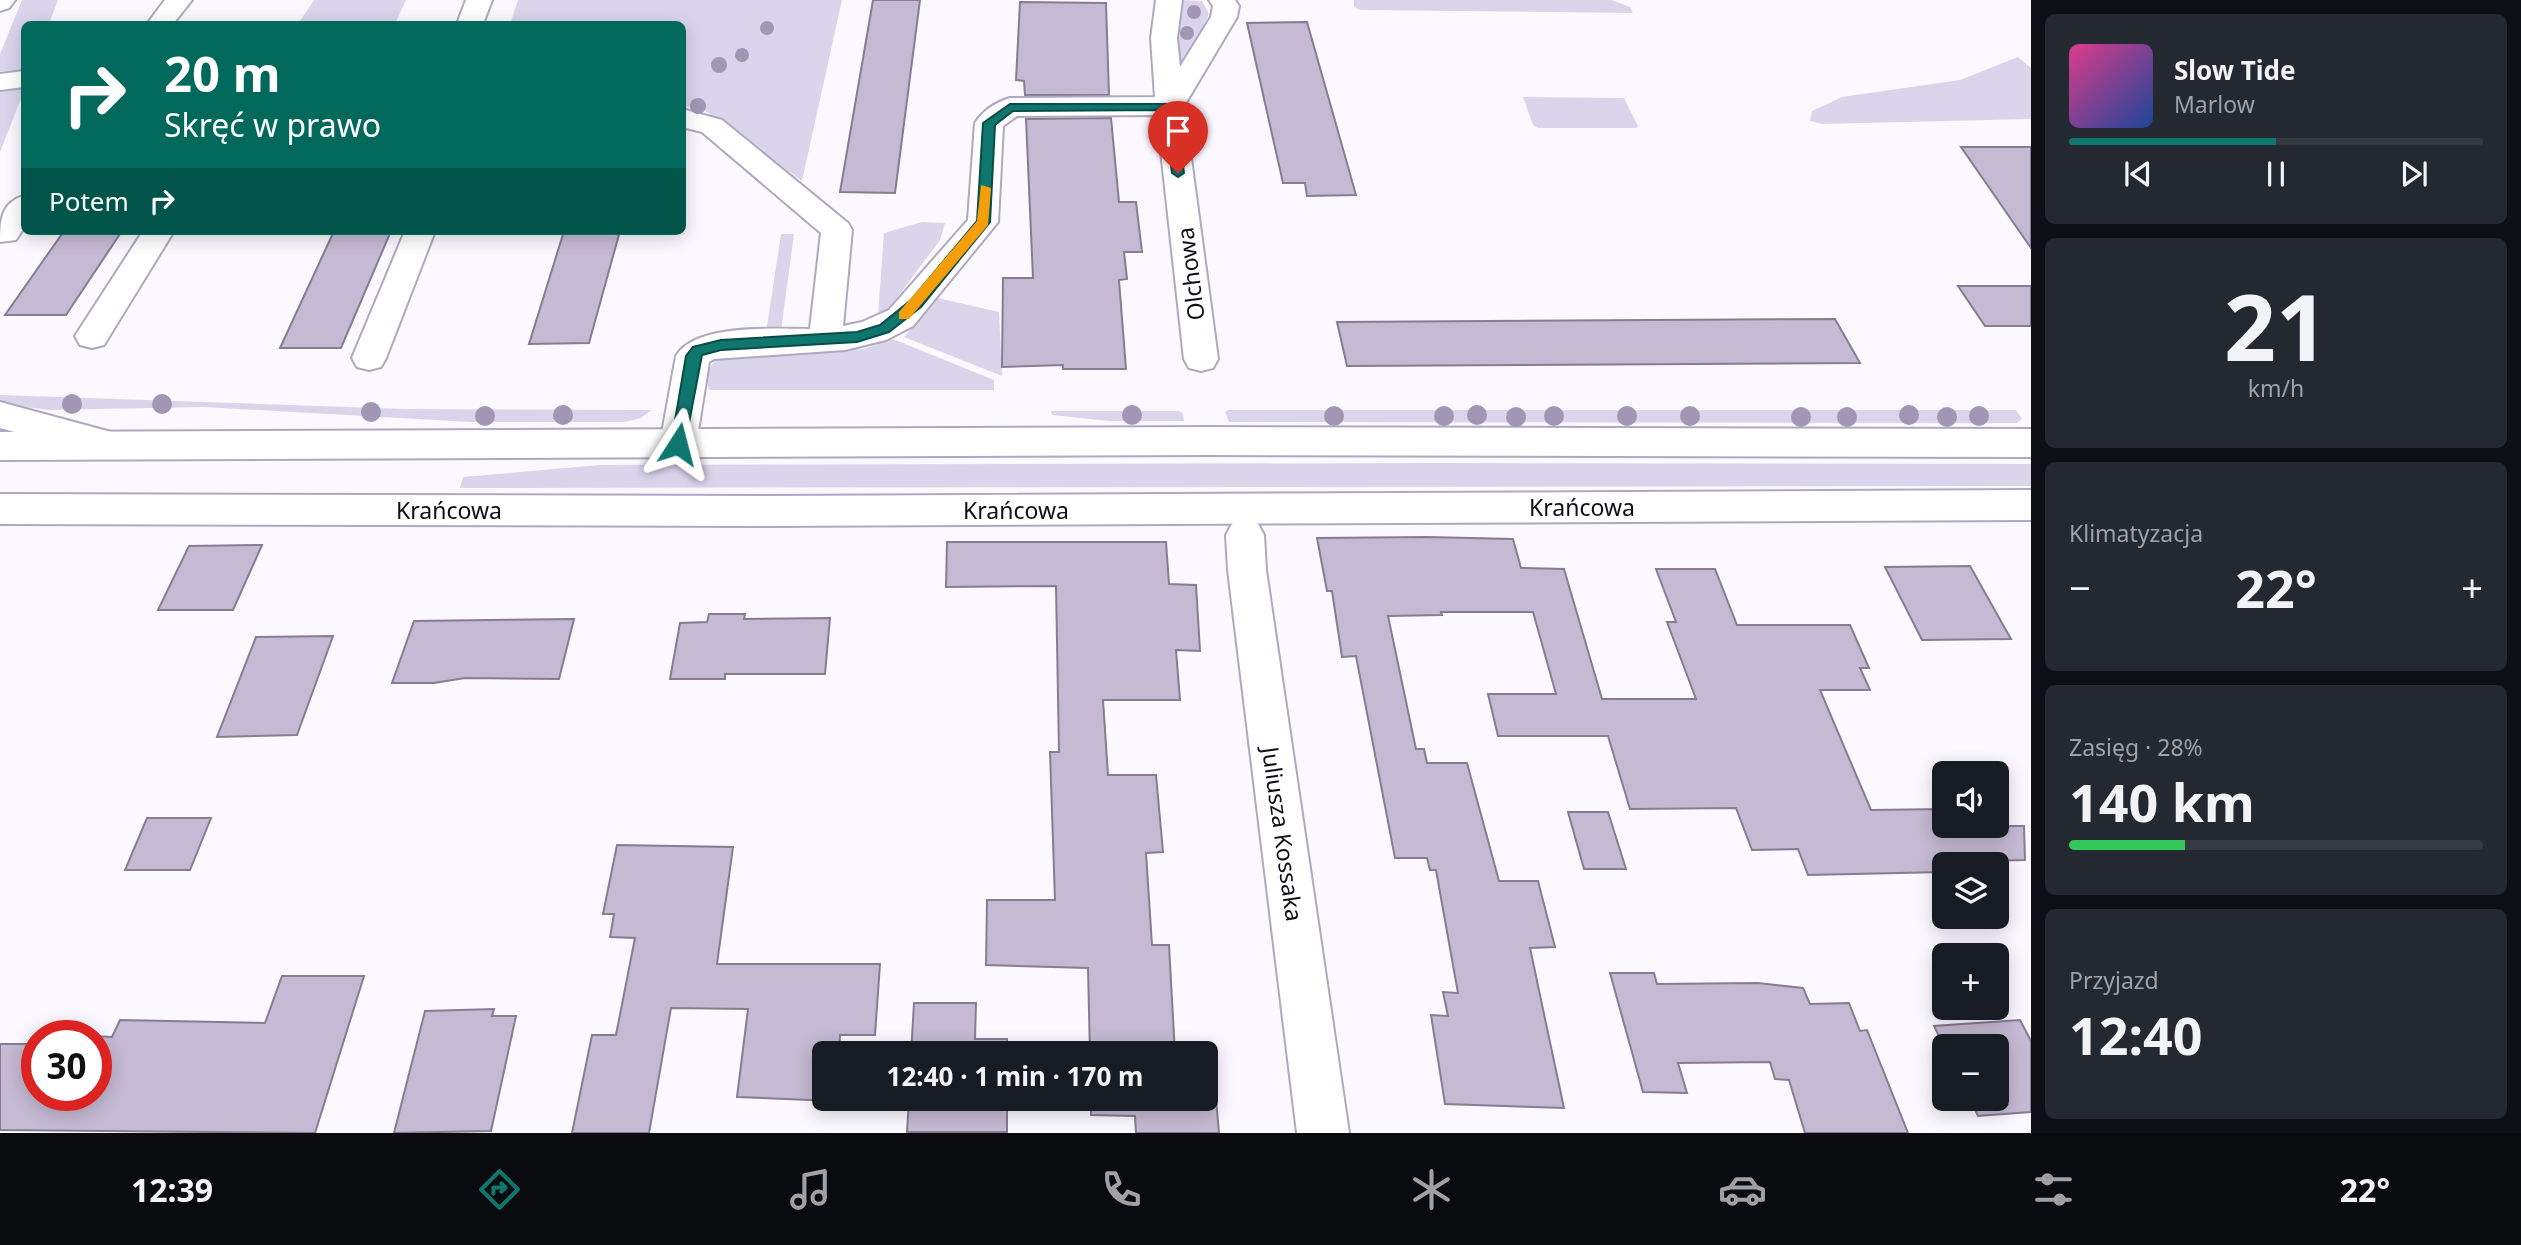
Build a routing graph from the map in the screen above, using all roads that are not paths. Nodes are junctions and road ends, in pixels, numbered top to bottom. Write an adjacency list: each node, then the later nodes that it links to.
1 (179, 0): 5 (main road)
2 (479, 0): 6 (main road)
3 (1169, 0): 9 (main road, Olchowa)
4 (1222, 0): 9 (main road)
5 (162, 21)
6 (471, 21)
7 (21, 79): 8 (main road)
8 (0, 82)
9 (1170, 106): 16 (main road); 18 (main road, Olchowa)
10 (686, 119): 16 (main road)
11 (21, 210): 12 (main road)
12 (5, 233)
13 (156, 235): 15 (main road)
14 (418, 235): 17 (main road)
15 (92, 336)
16 (825, 341): 21 (main road)
17 (369, 358)
18 (1200, 359)
19 (0, 415): 22 (main road)
20 (2031, 443): 21 (main road)
21 (678, 444): 22 (main road)
22 (109, 445): 23 (main road)
23 (0, 446)
24 (2031, 505): 25 (main road, Krańcowa)
25 (0, 509)
26 (1245, 535): 27 (main road, Juliusza Kossaka)
27 (1323, 1133)

